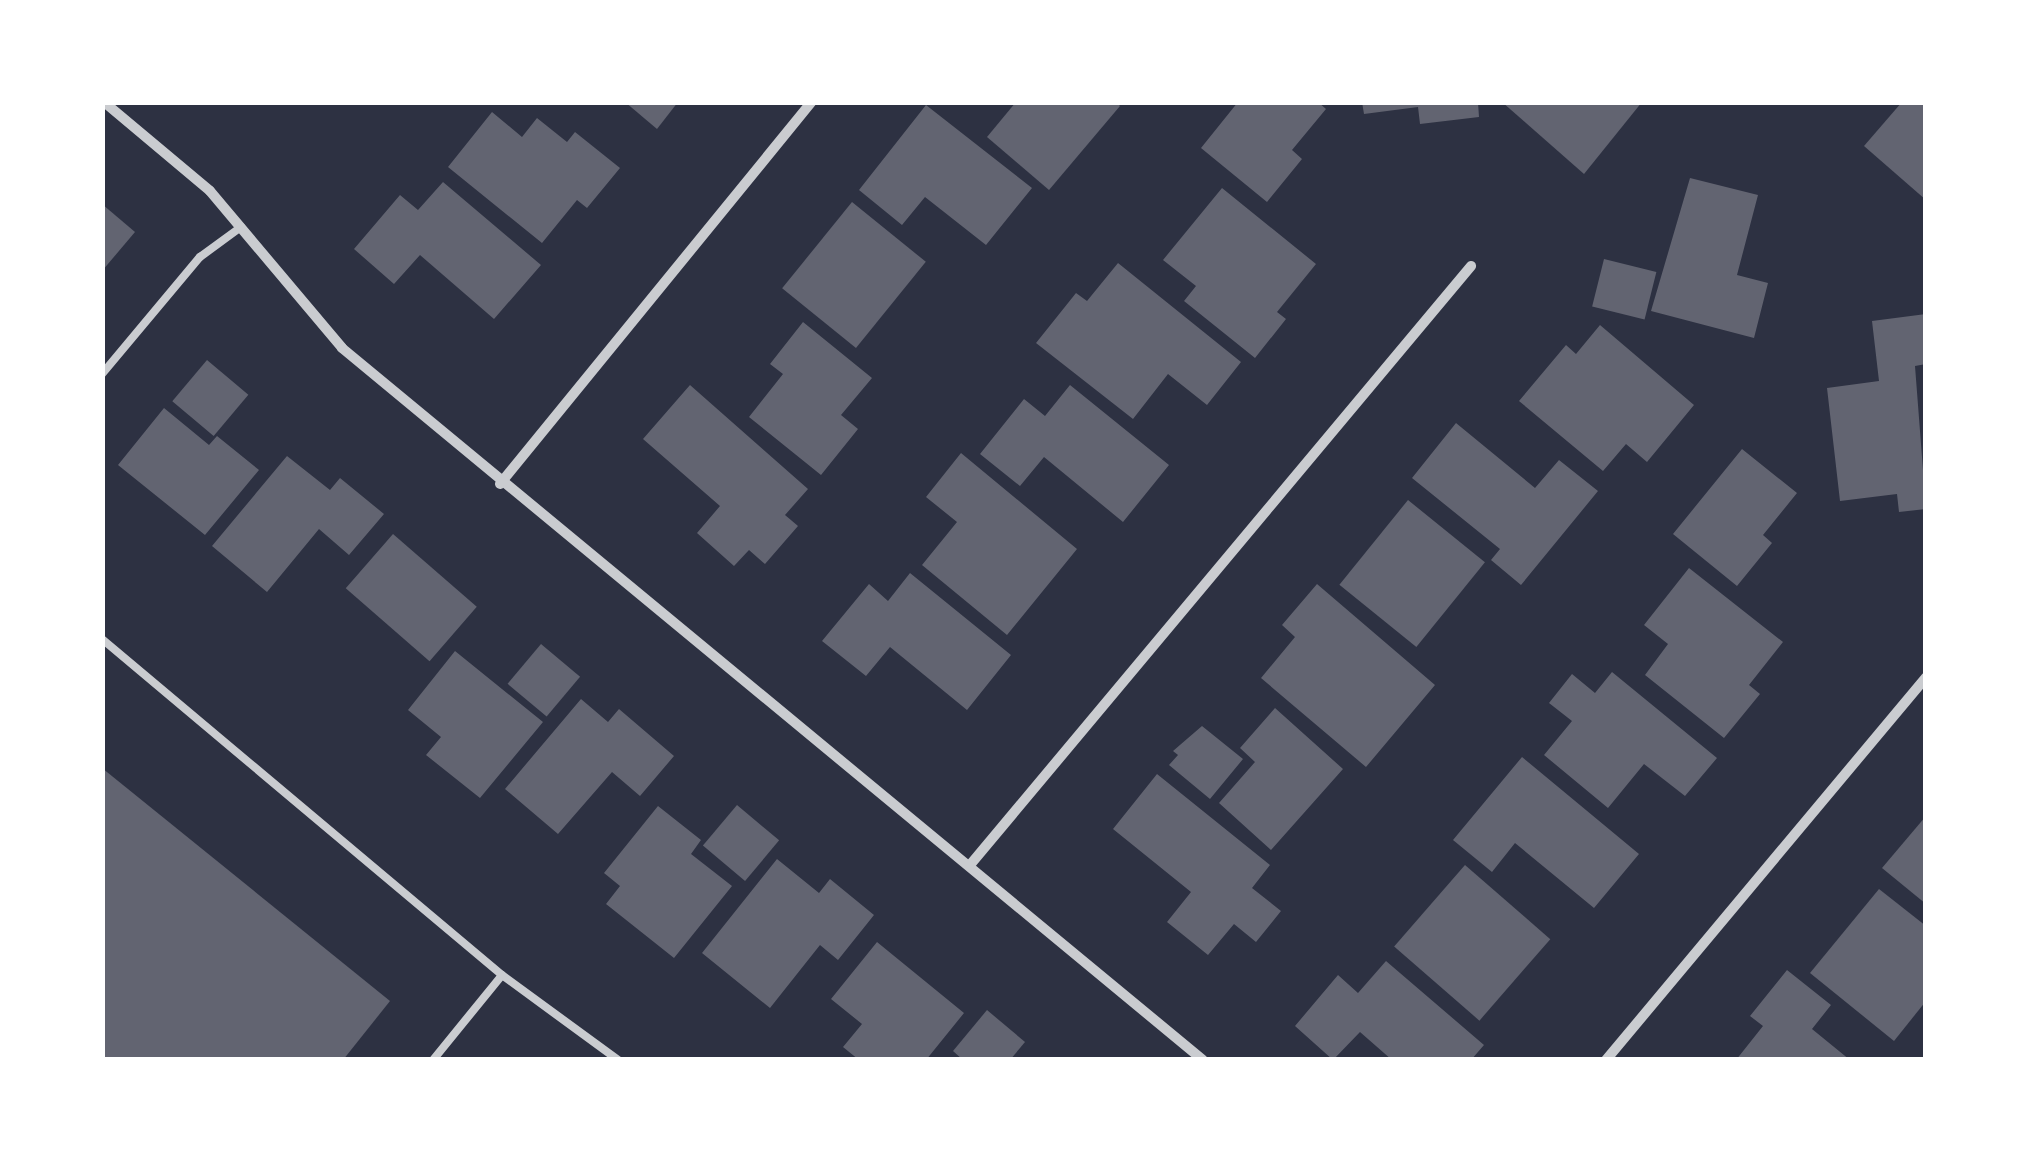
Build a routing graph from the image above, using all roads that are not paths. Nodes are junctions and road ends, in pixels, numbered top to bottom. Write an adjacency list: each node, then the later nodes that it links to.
1 (104, 102): 3 (street)
2 (811, 102): 6 (street)
3 (241, 227): 5 (lane); 6 (street)
4 (1472, 266): 9 (street)
5 (102, 374)
6 (500, 484): 9 (street)
7 (102, 639): 10 (lane)
8 (1926, 677): 14 (street)
9 (970, 865): 13 (street)
10 (502, 975): 11 (lane); 12 (lane)
11 (432, 1060)
12 (618, 1060)
13 (1203, 1060)
14 (1606, 1060)

